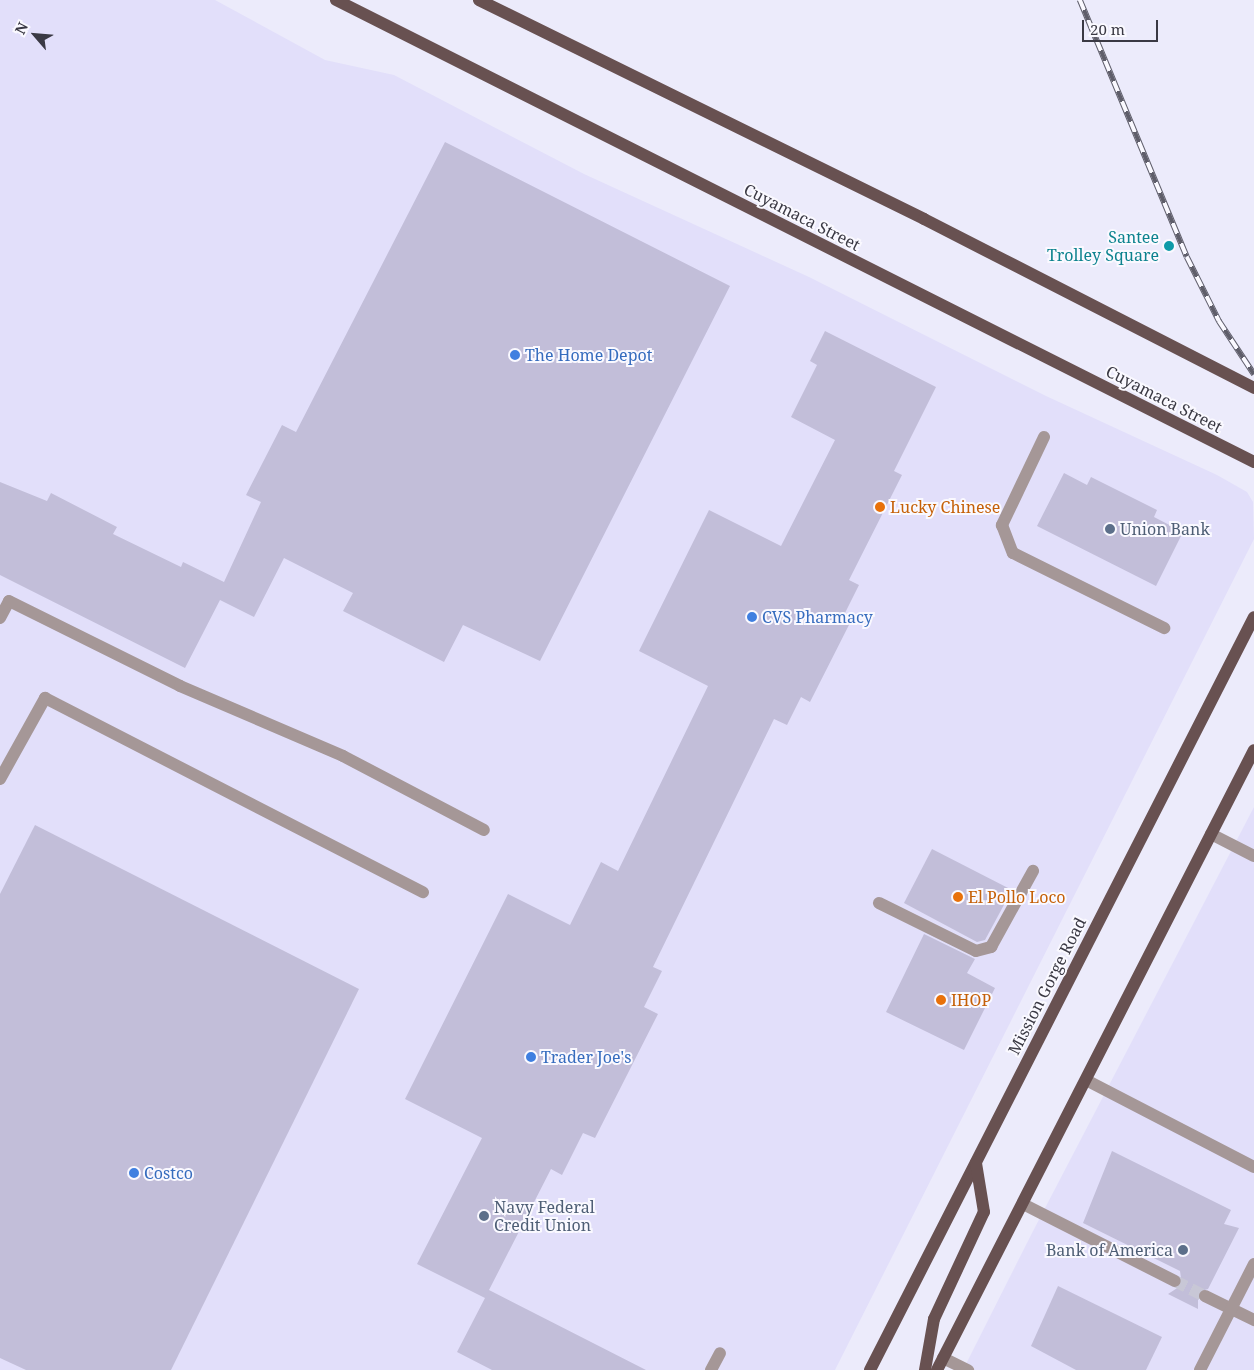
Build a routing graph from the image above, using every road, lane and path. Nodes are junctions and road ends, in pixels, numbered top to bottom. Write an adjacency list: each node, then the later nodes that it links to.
1 (336, 0): 5 (main road, Cuyamaca Street)
2 (479, 0): 3 (main road)
3 (1254, 388)
4 (1044, 436): 8 (lane)
5 (1254, 462)
6 (1254, 617): 18 (main road, Mission Gorge Road)
7 (0, 618): 11 (lane)
8 (1164, 628)
9 (1254, 750): 12 (main road)
10 (0, 779): 15 (lane)
11 (484, 830)
12 (1211, 834): 13 (lane); 17 (main road)
13 (1254, 856)
14 (1033, 871): 16 (lane)
15 (423, 892)
16 (878, 903)
17 (1086, 1080): 19 (lane); 20 (main road)
18 (976, 1163): 29 (main road, Mission Gorge Road); 30 (main road)
19 (1254, 1167)
20 (1023, 1204): 22 (lane); 27 (main road)
21 (1254, 1264): 24 (lane)
22 (1175, 1281)
23 (1205, 1296): 24 (lane)
24 (1231, 1309): 25 (lane); 33 (lane)
25 (1254, 1320)
26 (720, 1353): 28 (lane)
27 (943, 1358): 31 (main road); 32 (lane)
28 (711, 1370)
29 (870, 1370)
30 (925, 1370)
31 (937, 1370)
32 (968, 1370)
33 (1200, 1370)

